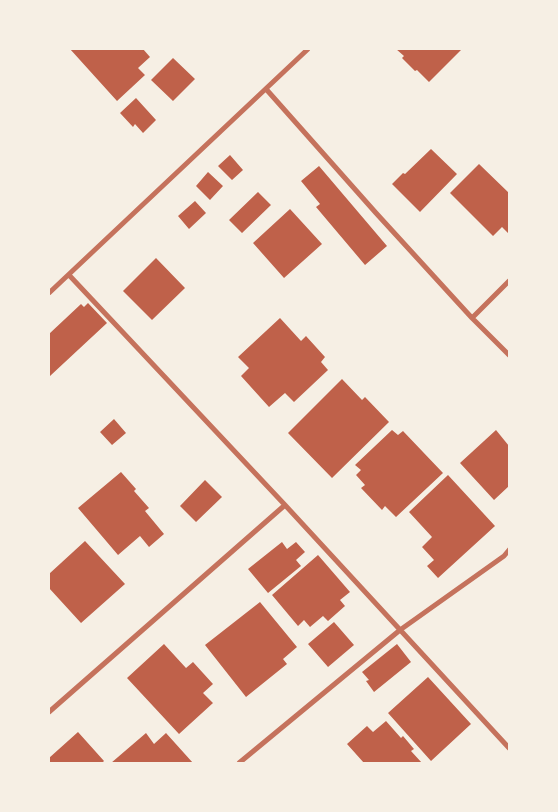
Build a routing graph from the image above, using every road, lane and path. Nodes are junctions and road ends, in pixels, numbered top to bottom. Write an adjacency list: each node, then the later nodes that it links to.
1 (308, 49): 2 (street)
2 (266, 89): 3 (street); 6 (street)
3 (69, 275): 5 (street); 8 (street)
4 (509, 281): 6 (street)
5 (49, 293)
6 (472, 318): 7 (street)
7 (509, 355)
8 (285, 505): 10 (street); 11 (street)
9 (509, 550): 10 (street)
10 (400, 630): 12 (street); 13 (street)
11 (49, 712)
12 (509, 748)
13 (239, 763)

